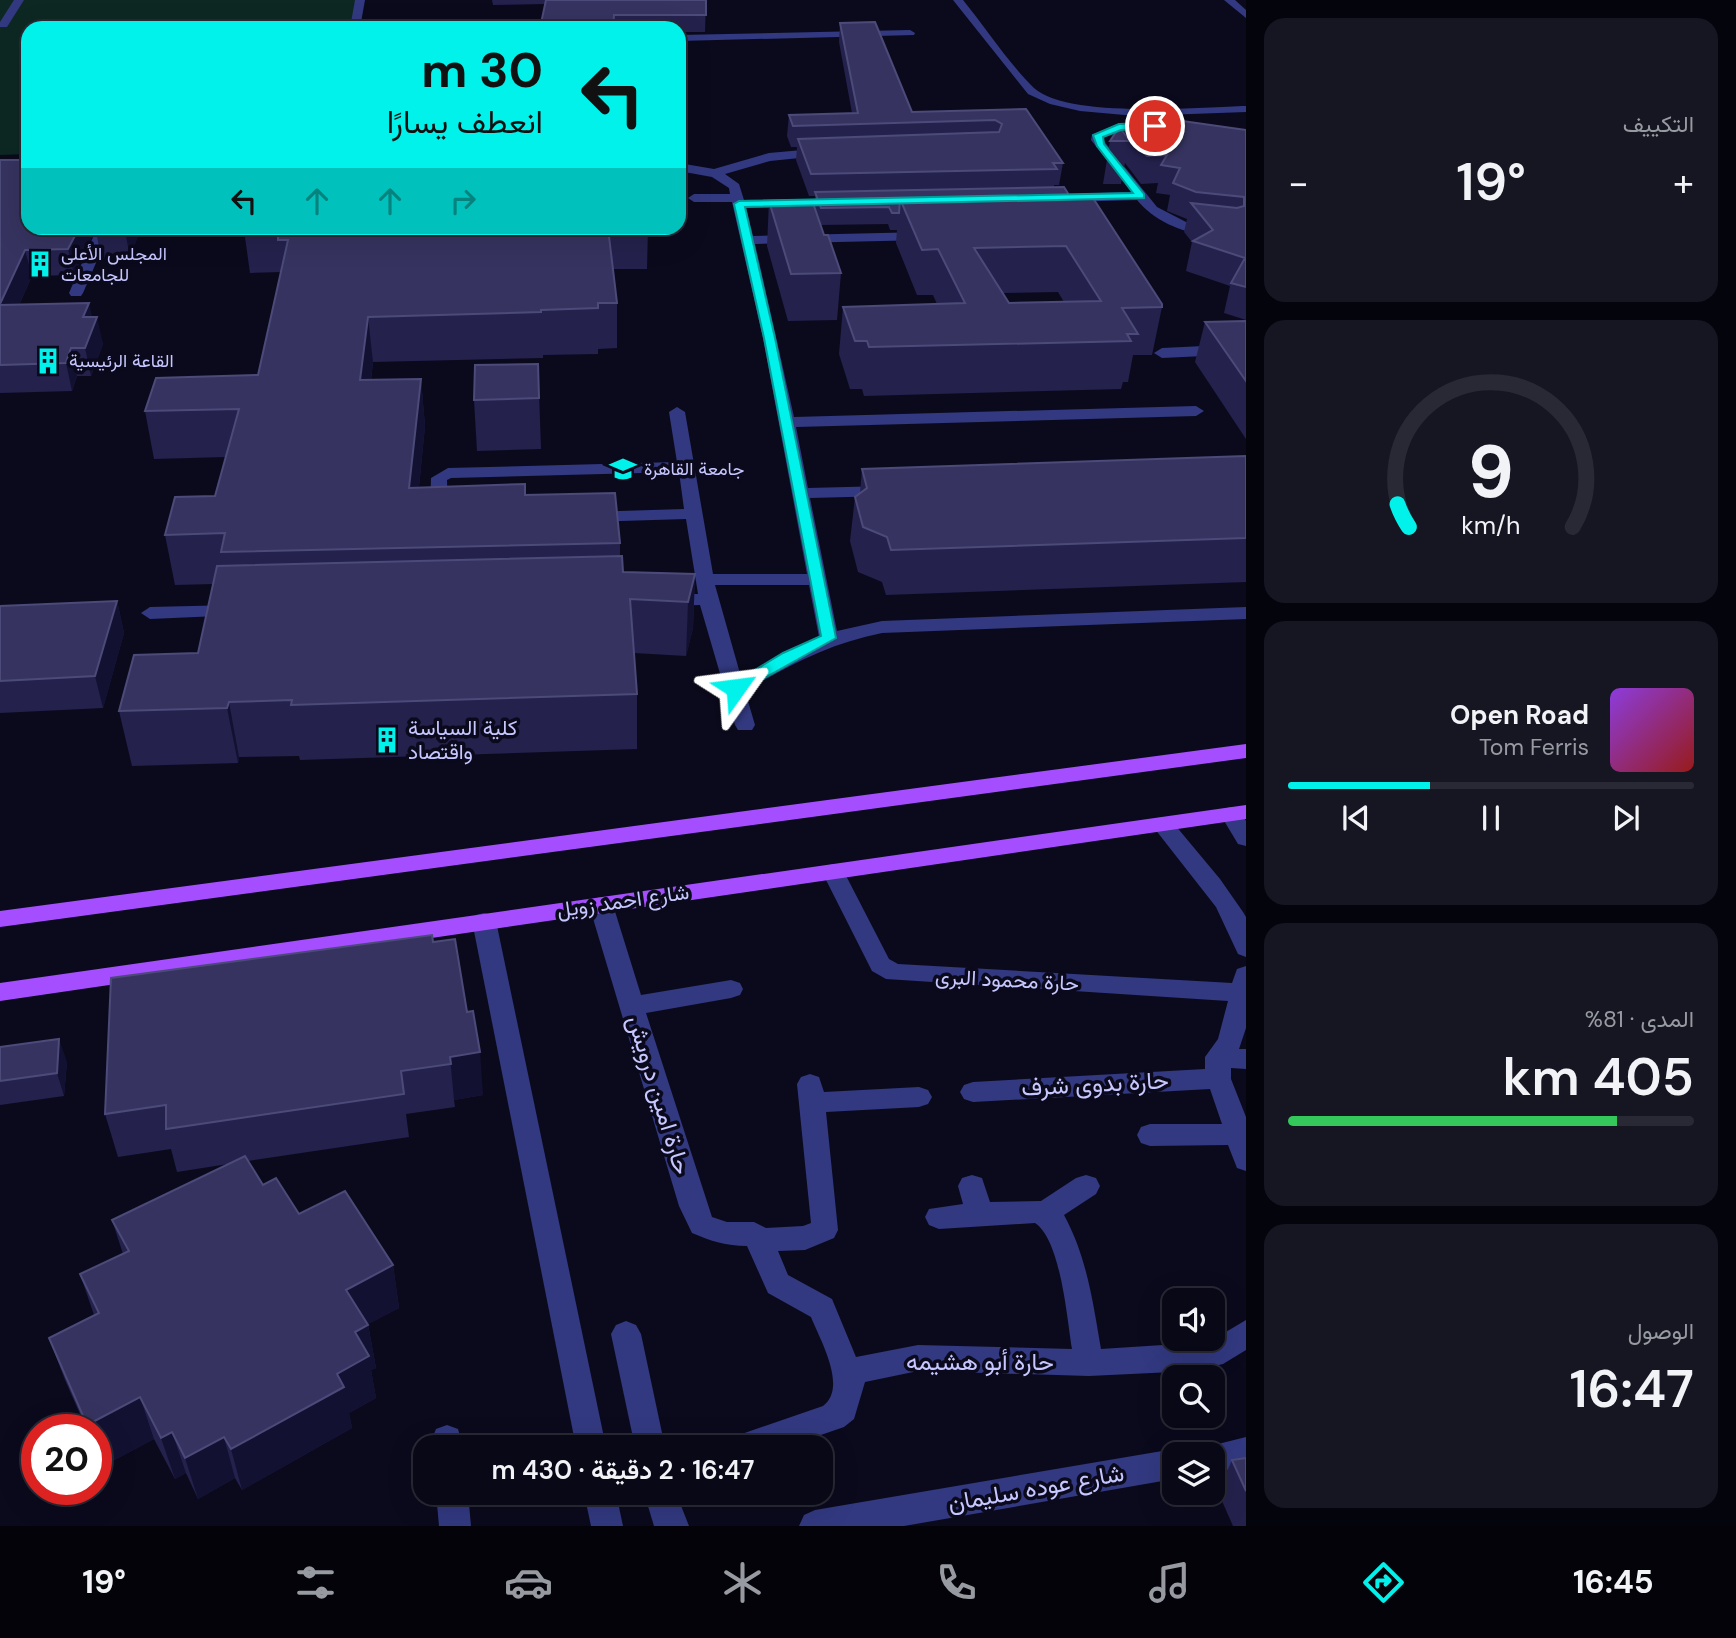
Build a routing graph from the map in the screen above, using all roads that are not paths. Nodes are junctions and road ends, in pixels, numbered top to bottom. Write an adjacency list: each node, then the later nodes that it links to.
1 (19, 0): 7 (street)
2 (360, 0): 6 (street)
3 (958, 0): 10 (street)
4 (1229, 0): 5 (street)
5 (1246, 15)
6 (356, 21)
7 (3, 25)
8 (910, 33): 9 (street)
9 (686, 38)
10 (1246, 109)
11 (1213, 124): 12 (street)
12 (1102, 132): 13 (street); 17 (street)
13 (1157, 136)
14 (845, 152): 16 (street)
15 (686, 168): 16 (street)
16 (715, 173): 20 (street)
17 (1141, 196): 19 (street); 22 (street)
18 (694, 198): 20 (street)
19 (1055, 198)
20 (738, 201): 21 (street); 25 (street)
21 (808, 203)
22 (1230, 230)
23 (940, 232): 25 (street)
24 (101, 235): 26 (street)
25 (747, 236): 31 (street)
26 (76, 293)
27 (1246, 349): 28 (street)
28 (1162, 352)
29 (1196, 411): 31 (street)
30 (677, 412): 32 (street)
31 (786, 422): 34 (street)
32 (686, 467): 35 (street); 37 (street)
33 (901, 490): 34 (street)
34 (800, 494): 38 (street)
35 (694, 514): 36 (street); 39 (street)
36 (571, 517)
37 (461, 520)
38 (816, 579): 39 (street); 44 (street)
39 (707, 589): 40 (street); 45 (street)
40 (653, 600)
41 (248, 610): 42 (street)
42 (150, 613)
43 (1246, 613): 44 (street)
44 (829, 638): 45 (street)
45 (736, 688): 46 (street)
46 (745, 725)
47 (1246, 751): 53 (main road)
48 (1238, 813): 49 (main road, شارع احمد زويل); 50 (street)
49 (1162, 824): 51 (main road, شارع احمد زويل); 55 (street)
50 (1246, 839)
51 (833, 872): 52 (main road, شارع احمد زويل); 56 (street, حارة محمود البرى)
52 (601, 905): 54 (main road, شارع احمد زويل); 59 (street, حارة امين درويش)
53 (0, 919)
54 (484, 921): 58 (main road, شارع احمد زويل); 77 (street)
55 (1246, 948)
56 (1244, 984): 61 (street)
57 (731, 989): 59 (street)
58 (0, 992)
59 (632, 1006): 72 (street, حارة امين درويش)
60 (1246, 1059): 61 (street, حارة بدوى شرف)
61 (1218, 1068): 62 (street, حارة بدوى شرف); 64 (street)
62 (972, 1091)
63 (919, 1097): 72 (street, حارة امين درويش)
64 (1238, 1134): 65 (street); 66 (street)
65 (1150, 1136)
66 (1246, 1160)
67 (972, 1186): 70 (street)
68 (1086, 1186): 69 (street)
69 (1044, 1214): 70 (street); 75 (street)
70 (980, 1215): 71 (street)
71 (939, 1217)
72 (760, 1240): 76 (street)
73 (1246, 1333): 75 (street, حارة أبو هشيمه)
74 (626, 1334): 78 (street)
75 (1089, 1363): 76 (street, حارة أبو هشيمه)
76 (850, 1378): 79 (street)
77 (589, 1435)
78 (647, 1435)
79 (782, 1435)
80 (1246, 1452): 81 (street)
81 (1225, 1456)
82 (1162, 1466): 89 (street, شارع عوده سليمان)
83 (453, 1505): 86 (street)
84 (603, 1505): 87 (street)
85 (663, 1505): 88 (street)
86 (455, 1526)
87 (607, 1526)
88 (673, 1526)
89 (815, 1526)

